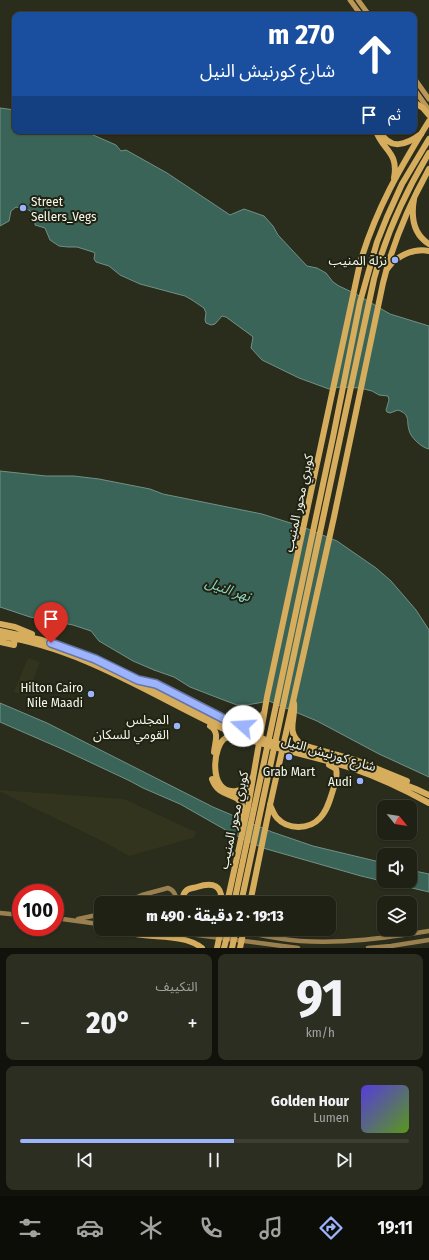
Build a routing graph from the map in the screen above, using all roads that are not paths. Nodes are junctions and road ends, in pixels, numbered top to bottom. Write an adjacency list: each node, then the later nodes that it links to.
1 (350, 0): 3 (main road)
2 (358, 0): 4 (main road)
3 (359, 12)
4 (367, 12)
5 (417, 82): 6 (main road)
6 (419, 85): 8 (main road)
7 (417, 93): 10 (main road)
8 (429, 99)
9 (417, 104): 11 (highway)
10 (429, 110)
11 (429, 115)
12 (429, 121): 15 (highway, كوبري محور المنيب, bridge)
13 (377, 134): 19 (highway)
14 (382, 134): 15 (highway)
15 (421, 134): 19 (highway, كوبري محور المنيب, bridge)
16 (429, 139): 50 (highway, كوبري محور المنيب, bridge)
17 (429, 153): 51 (highway, كوبري محور المنيب, bridge)
18 (429, 169): 20 (highway, bridge)
19 (394, 178): 34 (highway, كوبري محور المنيب, bridge)
20 (416, 192): 21 (highway, bridge); 25 (highway, bridge)
21 (429, 244)
22 (429, 251): 23 (highway)
23 (411, 253): 24 (highway); 25 (highway)
24 (429, 255)
25 (386, 273): 33 (highway, bridge)
26 (0, 624): 30 (highway)
27 (0, 631): 30 (highway, شارع كورنيش النيل)
28 (0, 636): 29 (highway, شارع كورنيش النيل)
29 (15, 638): 31 (highway); 35 (highway, شارع كورنيش النيل)
30 (42, 640): 32 (highway, شارع كورنيش النيل)
31 (0, 642)
32 (138, 680): 34 (highway); 40 (highway, شارع كورنيش النيل)
33 (294, 702): 40 (highway); 43 (highway, bridge)
34 (264, 713): 39 (highway, كوبري محور المنيب, bridge)
35 (195, 715): 36 (highway, شارع كورنيش النيل); 37 (highway)
36 (259, 744): 37 (highway); 38 (highway, شارع كورنيش النيل)
37 (216, 750): 39 (highway, bridge); 44 (highway)
38 (319, 759): 42 (highway, شارع كورنيش النيل); 43 (highway)
39 (255, 768): 44 (highway, كوبري محور المنيب, bridge)
40 (422, 791): 41 (highway, شارع كورنيش النيل)
41 (429, 795)
42 (429, 804)
43 (270, 805): 52 (highway, bridge)
44 (244, 821): 49 (highway, كوبري محور المنيب, bridge)
45 (140, 896): 46 (main road)
46 (175, 896)
47 (184, 896): 48 (highway)
48 (222, 896)
49 (228, 896)
50 (236, 896)
51 (242, 896)
52 (251, 896)
53 (0, 913): 54 (main road)
54 (12, 914)
55 (94, 915): 57 (main road)
56 (64, 919): 57 (main road)
57 (73, 920): 58 (main road)
58 (94, 923)
59 (429, 931): 65 (main road)
60 (153, 936): 67 (highway)
61 (211, 936): 71 (main road)
62 (227, 936): 68 (highway, bridge)
63 (235, 936): 69 (highway, bridge)
64 (243, 936): 70 (highway, bridge)
65 (266, 936)
66 (429, 940): 73 (main road)
67 (202, 948)
68 (224, 948)
69 (232, 948)
70 (240, 948)
71 (298, 948)
72 (368, 948): 73 (main road)
73 (377, 948)

